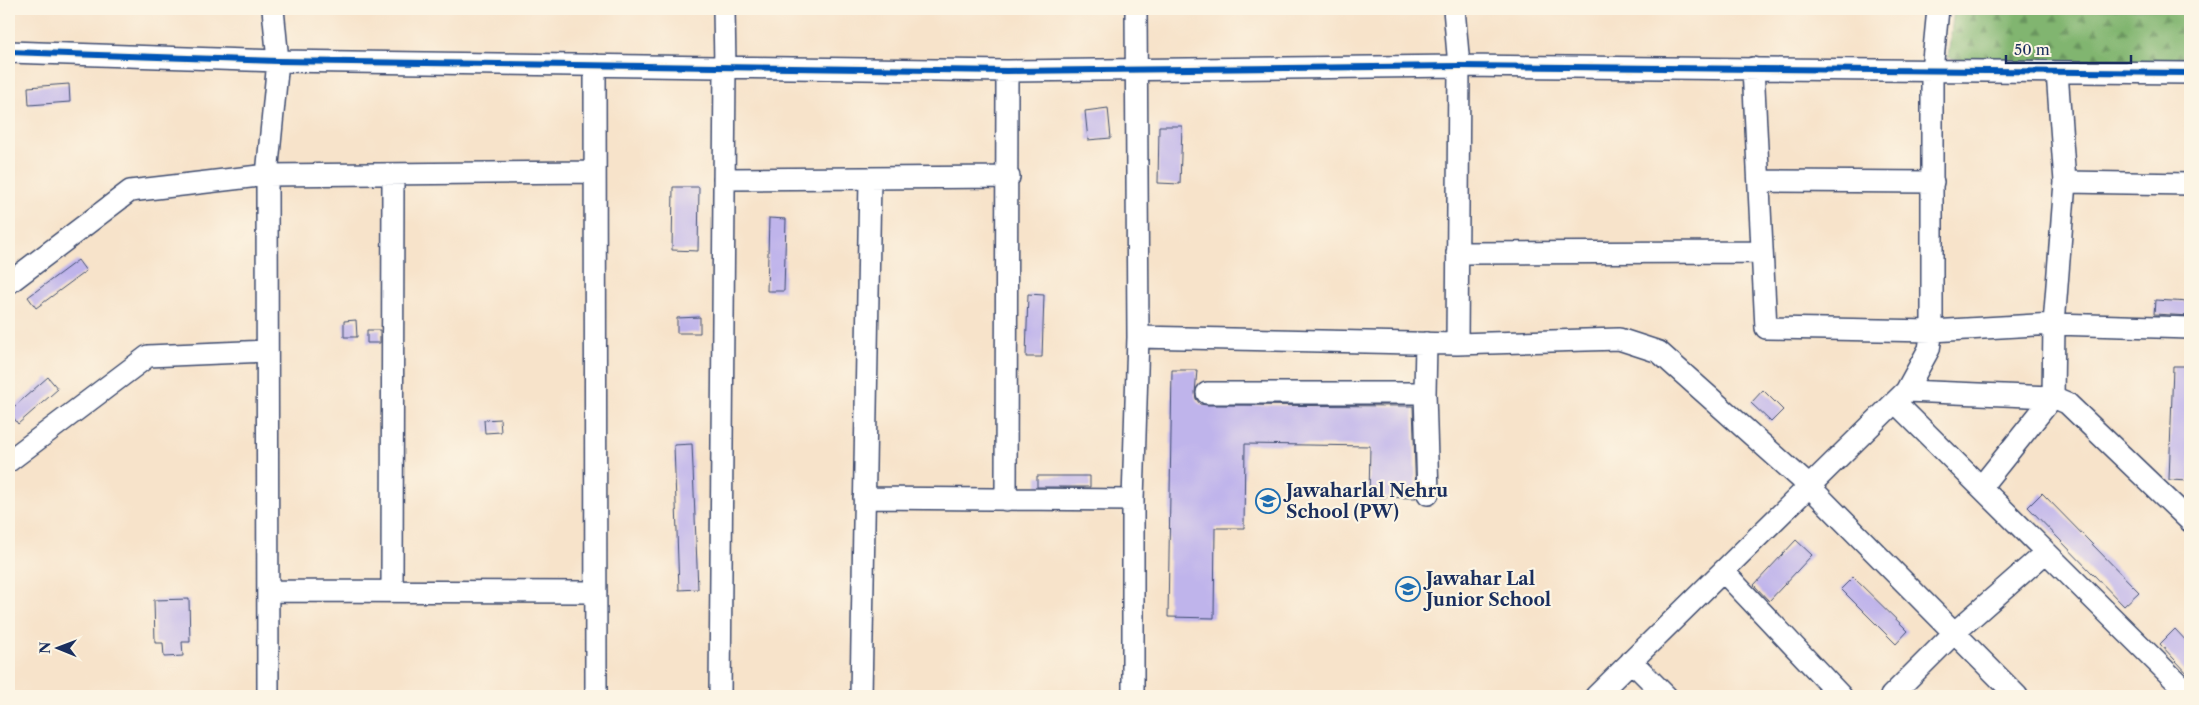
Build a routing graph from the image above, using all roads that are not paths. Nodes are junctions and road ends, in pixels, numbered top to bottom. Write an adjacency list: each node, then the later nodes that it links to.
1 (273, 9): 7 (street)
2 (724, 9): 10 (street)
3 (1136, 9): 11 (street)
4 (1454, 9): 9 (street)
5 (1938, 9): 14 (street)
6 (9, 52): 7 (street)
7 (278, 61): 8 (street); 19 (street)
8 (595, 65): 10 (street); 17 (street)
9 (1459, 66): 11 (street); 12 (street); 27 (street)
10 (725, 67): 13 (street); 21 (street)
11 (1136, 68): 13 (street); 33 (street)
12 (1753, 68): 14 (street); 23 (street)
13 (1007, 70): 20 (street)
14 (1932, 70): 15 (street); 24 (street)
15 (2056, 72): 16 (street); 25 (street)
16 (2190, 73)
17 (594, 172): 18 (street); 53 (street)
18 (393, 174): 19 (street); 52 (street)
19 (267, 175): 29 (street); 36 (street)
20 (1008, 177): 22 (street); 46 (street)
21 (724, 179): 22 (street); 59 (street)
22 (870, 179): 45 (street)
23 (1759, 181): 24 (street); 28 (street)
24 (1933, 182): 32 (street)
25 (2065, 182): 26 (street); 30 (street)
26 (2190, 184)
27 (1457, 252): 28 (street); 35 (street)
28 (1762, 252): 32 (street)
29 (9, 283)
30 (2054, 324): 31 (street); 32 (street); 40 (street)
31 (2190, 328)
32 (1932, 332): 39 (street)
33 (1138, 337): 34 (street); 47 (street)
34 (1426, 343): 35 (street); 37 (street)
35 (1457, 344): 42 (street)
36 (266, 350): 41 (street); 51 (street)
37 (1426, 392): 38 (street); 44 (street)
38 (1207, 393)
39 (1901, 396): 40 (street); 42 (street); 43 (street)
40 (2052, 397): 43 (street); 48 (street)
41 (9, 461)
42 (1809, 486): 50 (street); 54 (street)
43 (1981, 487): 49 (street)
44 (1428, 494)
45 (864, 498): 46 (street); 60 (street)
46 (1006, 500): 47 (street)
47 (1133, 500): 61 (street)
48 (2190, 521)
49 (2046, 552): 54 (street); 56 (street)
50 (1723, 571): 55 (street); 64 (street)
51 (268, 590): 52 (street); 57 (street)
52 (392, 591): 53 (street)
53 (596, 592): 58 (street)
54 (1954, 633): 65 (street); 66 (street)
55 (1631, 662): 62 (street); 63 (street)
56 (2190, 695)
57 (268, 696)
58 (596, 696)
59 (720, 696)
60 (861, 696)
61 (1133, 696)
62 (1596, 696)
63 (1666, 696)
64 (1841, 696)
65 (1891, 696)
66 (2017, 696)

